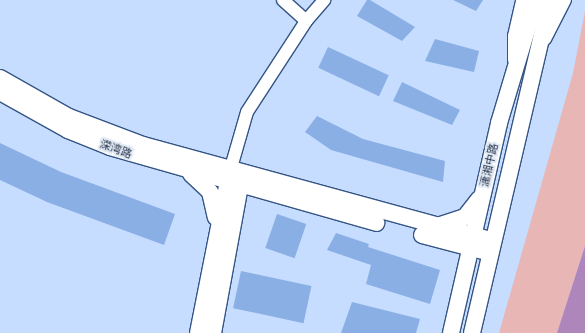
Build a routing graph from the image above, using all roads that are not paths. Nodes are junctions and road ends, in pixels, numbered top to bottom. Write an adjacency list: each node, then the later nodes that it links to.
1 (283, 0): 7 (street)
2 (324, 0): 7 (street)
3 (522, 0): 9 (street)
4 (550, 0): 6 (main road, 潇湘中路)
5 (565, 0): 8 (street)
6 (538, 11): 8 (main road, 潇湘中路); 9 (main road, 潇湘中路)
7 (306, 21): 13 (street)
8 (537, 52): 20 (main road, 潇湘中路)
9 (514, 70): 14 (main road, 潇湘中路)
10 (0, 78): 13 (main road)
11 (0, 92): 12 (main road, 溁湾路)
12 (178, 169): 13 (main road, 溁湾路); 17 (main road)
13 (235, 178): 15 (main road); 16 (main road); 17 (main road); 18 (main road)
14 (483, 191): 18 (main road); 19 (main road, 潇湘中路)
15 (272, 194): 16 (main road); 18 (main road)
16 (235, 218): 23 (main road)
17 (217, 227): 22 (main road)
18 (428, 231): 19 (main road); 21 (main road)
19 (471, 242): 20 (main road); 21 (main road, 潇湘中路)
20 (491, 247): 25 (main road, 潇湘中路)
21 (460, 290): 24 (main road, 潇湘中路)
22 (198, 333)
23 (213, 333)
24 (451, 333)
25 (472, 333)

